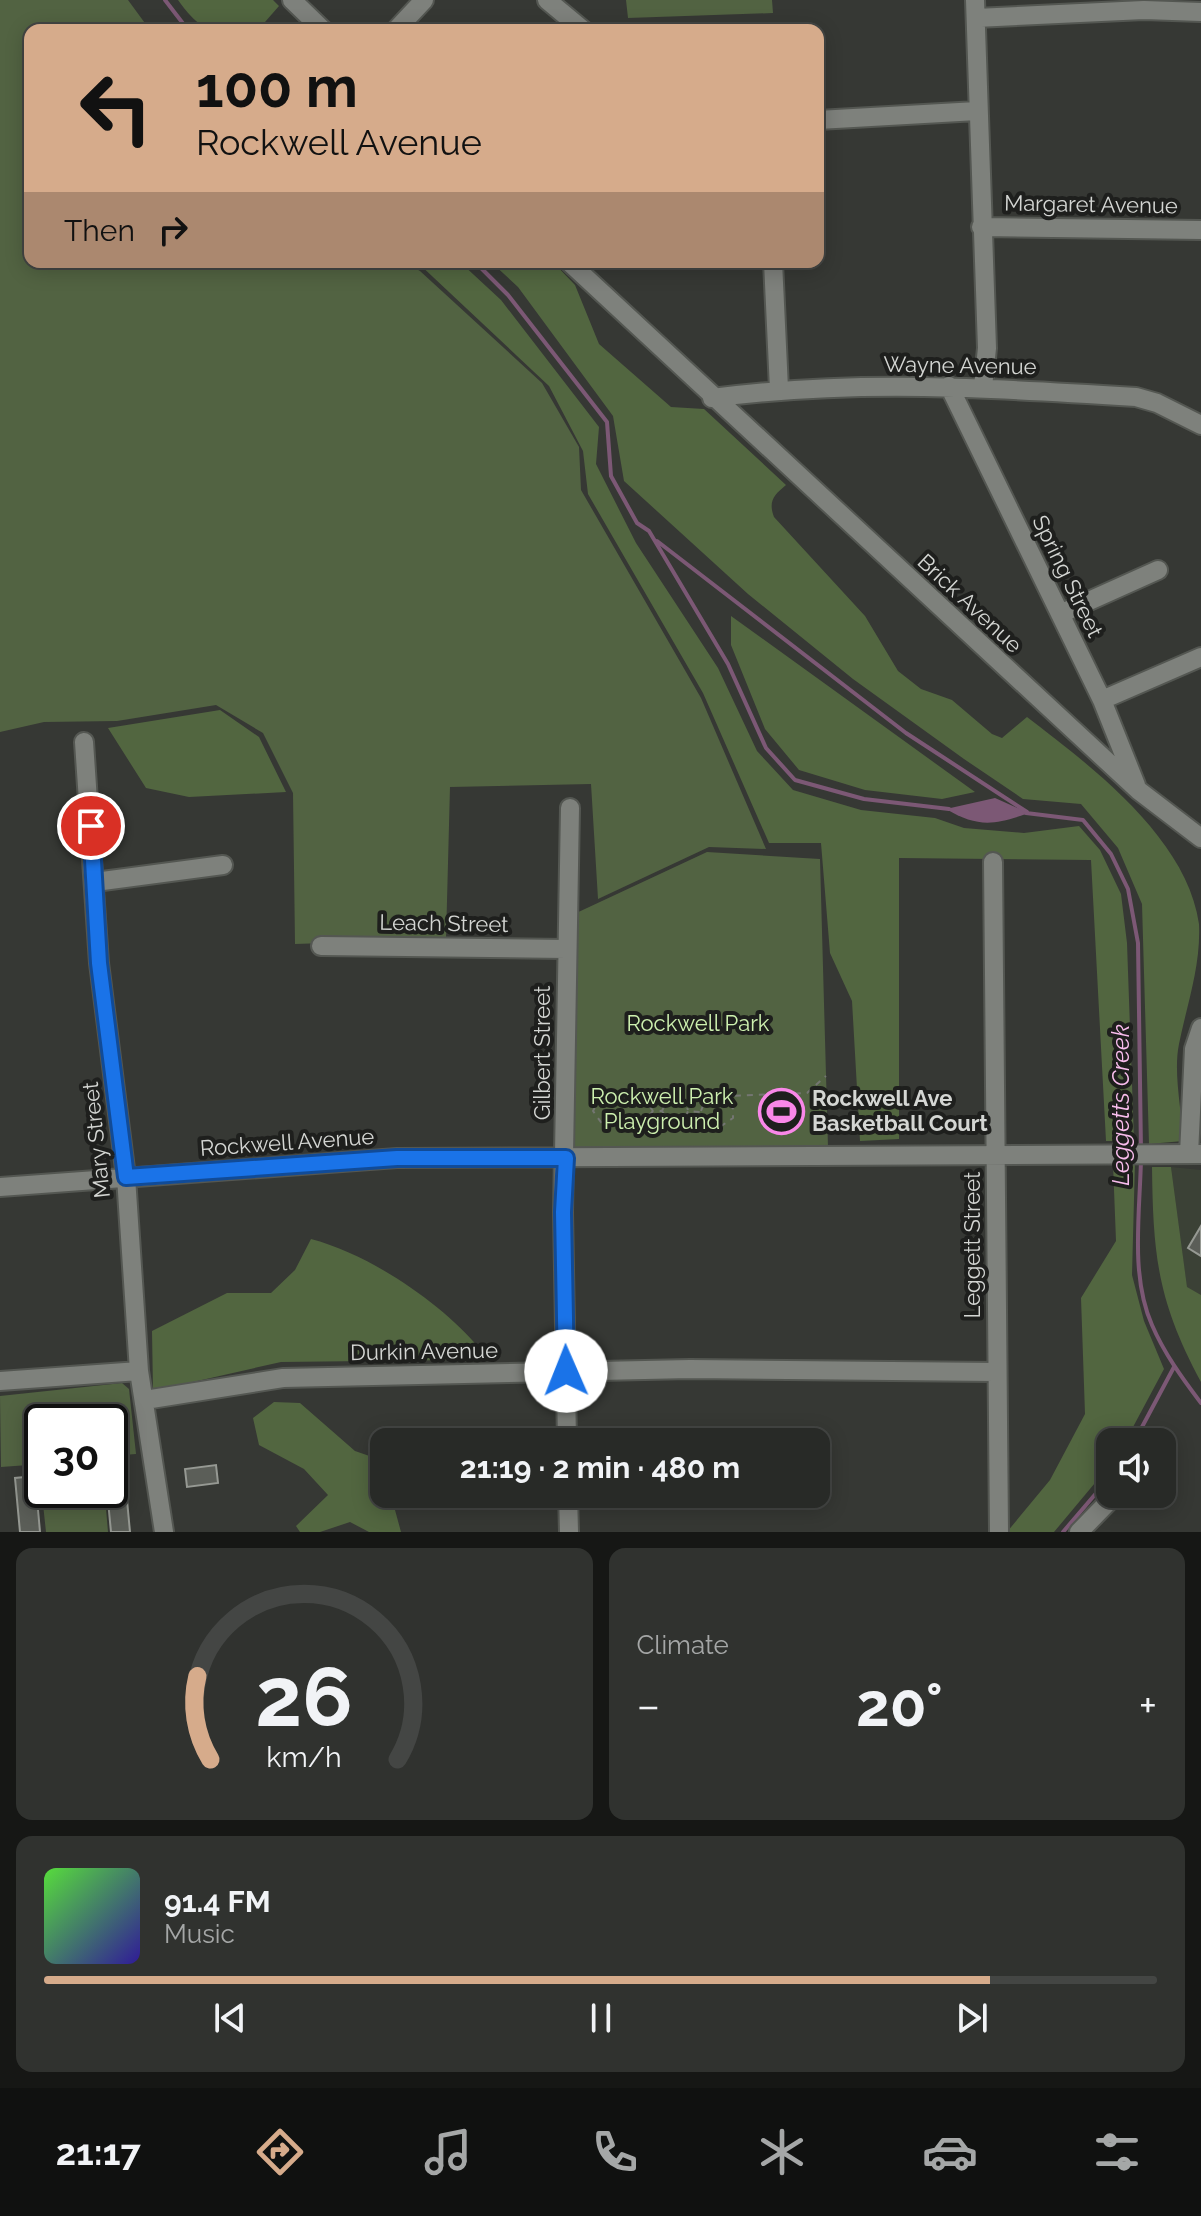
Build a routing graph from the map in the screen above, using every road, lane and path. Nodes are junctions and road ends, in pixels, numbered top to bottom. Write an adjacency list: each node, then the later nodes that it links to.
1 (292, 0): 6 (street)
2 (424, 0): 7 (street)
3 (547, 0): 8 (street)
4 (976, 9): 5 (street); 9 (street)
5 (1201, 12)
6 (317, 24)
7 (402, 24)
8 (576, 24)
9 (977, 111): 10 (street); 11 (street)
10 (824, 120)
11 (981, 227): 12 (street, Margaret Avenue); 16 (street)
12 (1201, 230)
13 (575, 268): 18 (street, Brick Avenue)
14 (773, 268): 17 (street)
15 (949, 386): 16 (street, Wayne Avenue); 17 (street, Wayne Avenue); 21 (street, Spring Street)
16 (983, 387): 19 (street, Wayne Avenue)
17 (779, 389): 18 (street, Wayne Avenue)
18 (712, 398): 25 (street, Brick Avenue)
19 (1201, 425)
20 (1158, 570): 21 (street)
21 (1060, 614): 23 (street, Spring Street)
22 (1201, 657): 23 (street)
23 (1102, 700): 25 (street, Spring Street)
24 (84, 742): 30 (street, Mary Street)
25 (1138, 790): 27 (street, Brick Avenue)
26 (570, 808): 32 (street, Gilbert Street)
27 (1201, 838)
28 (993, 862): 40 (street, Leggett Street)
29 (223, 865): 30 (street)
30 (95, 882): 43 (street, Mary Street)
31 (321, 946): 32 (street, Leach Street)
32 (566, 949): 42 (street, Gilbert Street)
33 (1201, 1028): 41 (street)
34 (826, 1076): 35 (path)
35 (726, 1096): 39 (path); 39 (path)
36 (653, 1111): 36 (path); 37 (path)
37 (662, 1111): 38 (path); 38 (path)
38 (688, 1111): 39 (path)
39 (700, 1112)
40 (997, 1154): 41 (street, Rockwell Avenue); 42 (street, Rockwell Avenue); 47 (street, Leggett Street)
41 (1195, 1154)
42 (566, 1158): 43 (street, Rockwell Avenue); 46 (street, Gilbert Street)
43 (126, 1177): 44 (street, Rockwell Avenue); 45 (street, Mary Street)
44 (0, 1187)
45 (139, 1371): 48 (street); 49 (street, Mary Street)
46 (566, 1371): 47 (street, Durkin Avenue); 49 (street, Durkin Avenue); 50 (street, Gilbert Street)
47 (995, 1372): 55 (street, Leggett Street)
48 (0, 1381)
49 (145, 1400): 53 (street, Mary Street)
50 (567, 1428)
51 (568, 1508): 54 (street)
52 (1102, 1508): 56 (street)
53 (164, 1532)
54 (569, 1532)
55 (999, 1532)
56 (1079, 1532)

